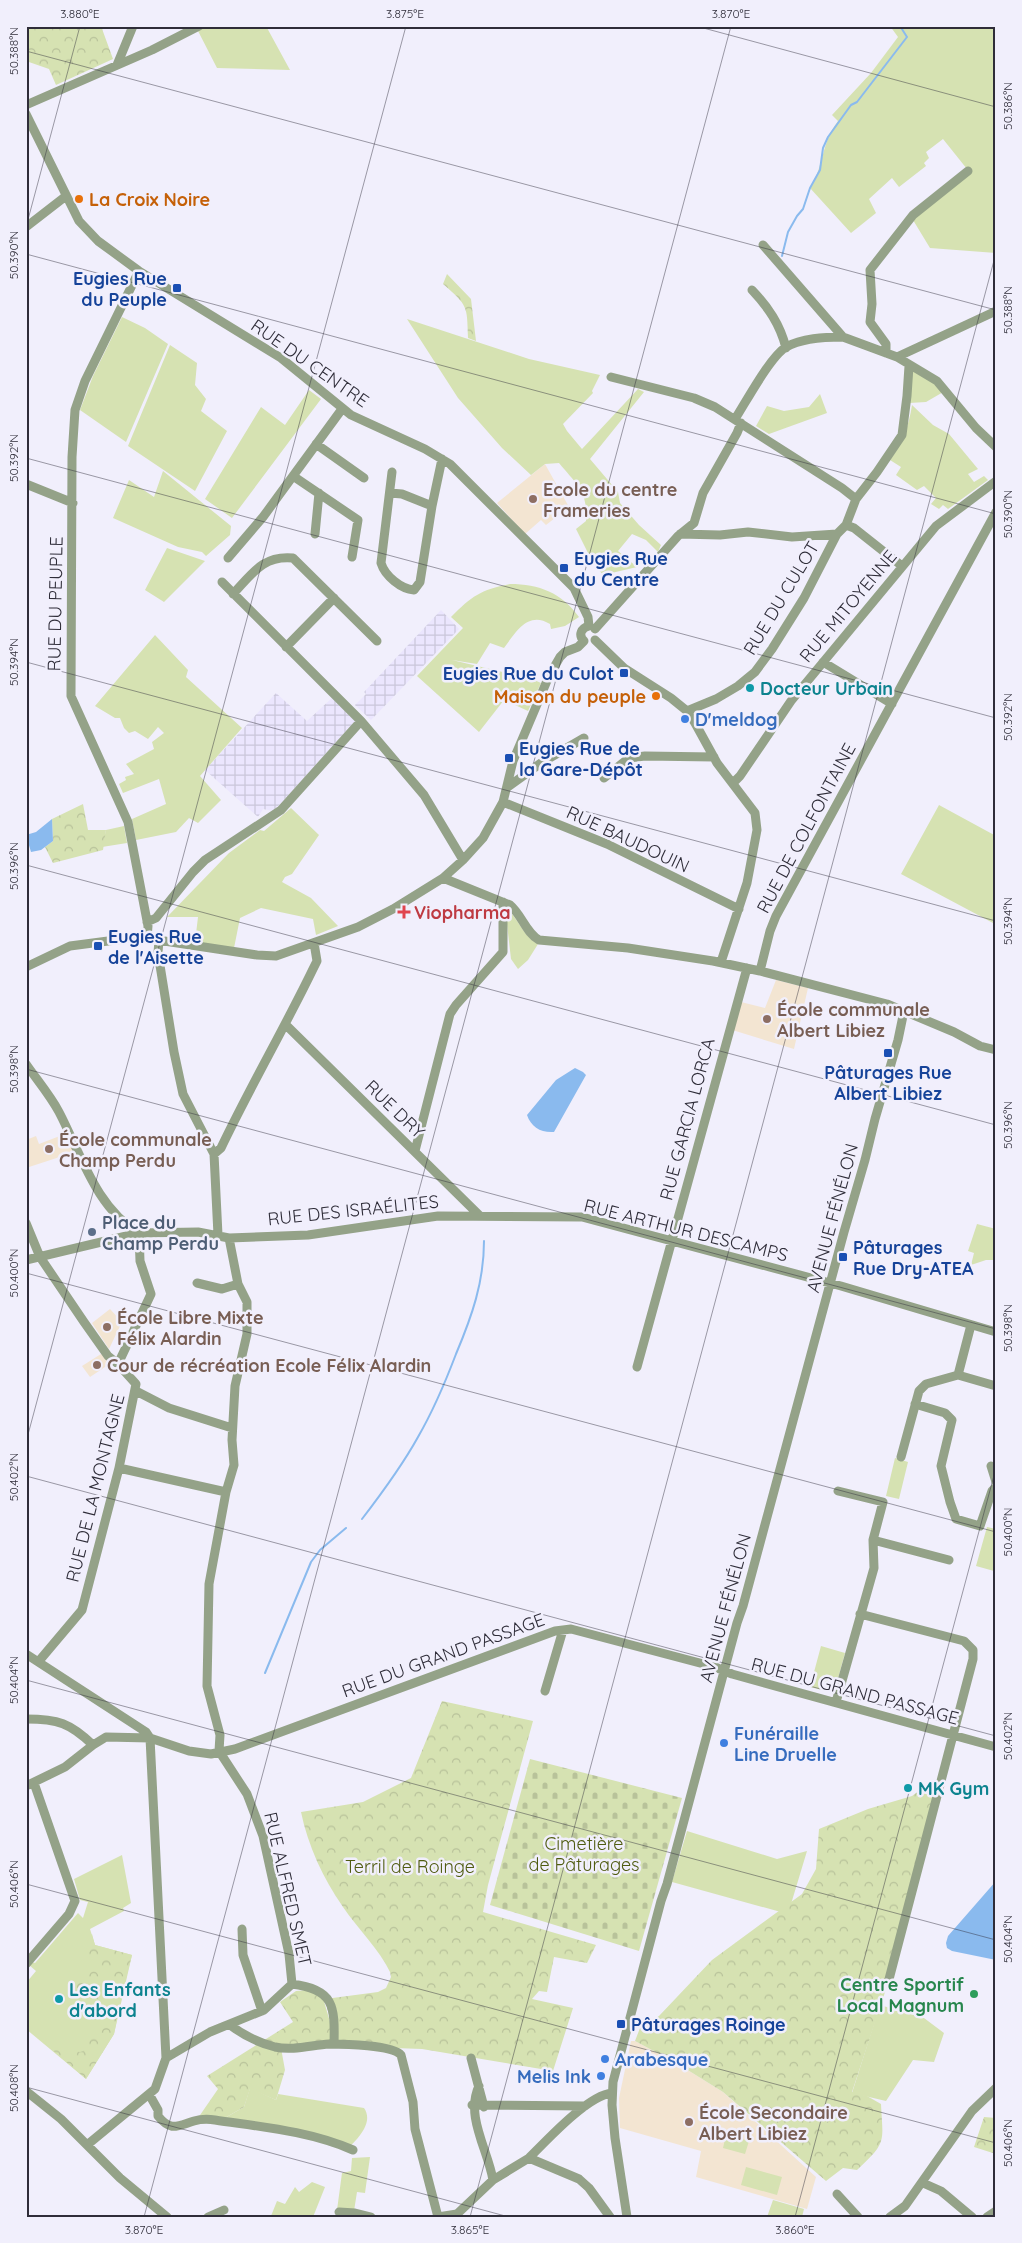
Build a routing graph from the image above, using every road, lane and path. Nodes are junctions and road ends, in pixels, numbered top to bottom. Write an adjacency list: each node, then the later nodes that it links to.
1 (133, 26): 3 (street)
2 (200, 26): 3 (street)
3 (117, 65): 4 (street)
4 (26, 104)
5 (26, 114): 7 (street, RUE DU CENTRE)
6 (968, 171): 15 (street)
7 (66, 196): 8 (street); 10 (street, RUE DU CENTRE)
8 (26, 227)
9 (763, 245): 13 (street)
10 (139, 271): 19 (street, RUE DU CENTRE); 32 (street, RUE DU PEUPLE)
11 (752, 290): 14 (street)
12 (996, 311): 16 (street)
13 (842, 338): 14 (street); 15 (street)
14 (786, 348): 20 (street)
15 (886, 353): 16 (street)
16 (896, 357): 17 (street)
17 (909, 366): 22 (street); 31 (street)
18 (611, 377): 20 (street)
19 (342, 409): 21 (street); 23 (street, RUE DU CENTRE)
20 (738, 421): 31 (street); 37 (street)
21 (316, 444): 25 (street); 26 (street)
22 (996, 447)
23 (442, 459): 33 (street); 45 (street, RUE DU CENTRE)
24 (392, 472): 29 (street)
25 (293, 476): 30 (street); 40 (street)
26 (363, 478)
27 (996, 480): 41 (street, RUE MITOYENNE)
28 (26, 484): 32 (street)
29 (390, 493): 33 (street); 33 (street)
30 (319, 494): 36 (street); 39 (street)
31 (856, 499): 35 (street)
32 (73, 504): 64 (street, RUE DU PEUPLE)
33 (432, 506)
34 (996, 512): 51 (street, RUE DE COLFONTAINE)
35 (846, 525): 38 (street, RUE DU CULOT); 41 (street)
36 (315, 534)
37 (680, 534): 38 (street); 45 (street)
38 (837, 534): 52 (street, RUE DU CULOT)
39 (352, 557)
40 (228, 558)
41 (902, 566): 50 (street, RUE MITOYENNE)
42 (222, 582): 43 (street)
43 (233, 594): 44 (street); 49 (street)
44 (334, 598): 47 (street); 49 (street)
45 (592, 628): 46 (street); 48 (street)
46 (595, 640): 48 (street); 52 (street)
47 (377, 641)
48 (584, 641): 58 (street)
49 (286, 647): 53 (street)
50 (823, 662): 51 (street); 57 (street, RUE MITOYENNE)
51 (892, 704): 71 (street, RUE DE COLFONTAINE)
52 (687, 711): 55 (street)
53 (358, 718): 60 (street); 64 (street)
54 (584, 738): 58 (street)
55 (714, 757): 56 (street); 57 (street)
56 (604, 778)
57 (733, 783): 63 (street)
58 (509, 786): 59 (street)
59 (503, 802): 60 (street); 63 (street, RUE BAUDOUIN)
60 (463, 860): 61 (street)
61 (443, 878): 62 (street); 67 (street)
62 (503, 902): 68 (street); 76 (street)
63 (739, 909): 68 (street)
64 (147, 922): 65 (street, RUE DU PEUPLE)
65 (148, 938): 66 (street); 69 (street)
66 (159, 940): 67 (street); 77 (street)
67 (314, 943): 73 (street)
68 (721, 962): 70 (street)
69 (26, 967)
70 (747, 968): 71 (street); 83 (street, RUE GARCIA LORCA)
71 (760, 971): 72 (street)
72 (904, 1011): 74 (street); 88 (street, AVENUE FÉNÉLON)
73 (286, 1025): 76 (street, RUE DRY); 77 (street)
74 (996, 1050)
75 (26, 1064): 80 (street)
76 (416, 1151): 78 (street, RUE DRY)
77 (214, 1154): 81 (street)
78 (480, 1216): 82 (street, RUE DES ISRAÉLITES); 83 (street, RUE ARTHUR DESCAMPS)
79 (26, 1224): 84 (street, RUE DE LA MONTAGNE)
80 (139, 1233): 81 (street, RUE DES ISRAÉLITES); 84 (street); 91 (street)
81 (218, 1235): 82 (street, RUE DES ISRAÉLITES)
82 (229, 1238): 87 (street)
83 (670, 1242): 88 (street, RUE ARTHUR DESCAMPS); 92 (street, RUE GARCIA LORCA)
84 (40, 1257): 85 (street); 91 (street, RUE DE LA MONTAGNE)
85 (26, 1260)
86 (197, 1283): 87 (street)
87 (238, 1284): 97 (street)
88 (830, 1284): 89 (street, RUE ARTHUR DESCAMPS); 111 (street, AVENUE FÉNÉLON)
89 (971, 1325): 90 (street, RUE ARTHUR DESCAMPS); 93 (street)
90 (996, 1332)
91 (118, 1364): 95 (street, RUE DE LA MONTAGNE)
92 (637, 1366)
93 (958, 1375): 94 (street); 96 (street)
94 (996, 1386)
95 (136, 1391): 97 (street); 100 (street, RUE DE LA MONTAGNE)
96 (915, 1404): 98 (street); 102 (street)
97 (232, 1428): 104 (street)
98 (901, 1457)
99 (991, 1466): 101 (street)
100 (119, 1468): 104 (street); 110 (street, RUE DE LA MONTAGNE)
101 (996, 1482)
102 (996, 1487)
103 (838, 1491): 105 (street)
104 (226, 1492): 119 (street)
105 (873, 1540): 106 (street); 107 (street)
106 (949, 1560)
107 (860, 1614): 113 (street); 115 (street)
108 (563, 1630): 111 (street, RUE DU GRAND PASSAGE); 112 (street); 119 (street, RUE DU GRAND PASSAGE)
109 (26, 1654): 110 (street)
110 (39, 1661): 116 (street)
111 (724, 1671): 113 (street, RUE DU GRAND PASSAGE); 132 (street, AVENUE FÉNÉLON)
112 (545, 1691)
113 (836, 1702): 115 (street, RUE DU GRAND PASSAGE)
114 (26, 1719): 117 (street)
115 (952, 1735): 118 (street, RUE DU GRAND PASSAGE); 123 (street)
116 (150, 1738): 117 (street); 119 (street); 128 (street)
117 (92, 1744): 120 (street)
118 (996, 1747)
119 (219, 1751): 124 (street, RUE ALFRED SMET)
120 (30, 1784): 122 (street)
121 (242, 1929): 125 (street)
122 (26, 1964)
123 (888, 1983)
124 (292, 1984): 125 (street); 127 (street)
125 (262, 2011): 126 (street)
126 (230, 2025): 127 (street); 128 (street)
127 (334, 2044): 149 (street)
128 (166, 2058): 133 (street)
129 (471, 2058): 134 (street)
130 (996, 2088): 140 (street)
131 (26, 2091): 136 (street)
132 (612, 2093): 135 (street); 151 (street, AVENUE FÉNÉLON)
133 (149, 2094): 136 (street); 137 (street)
134 (477, 2106): 135 (street); 139 (street)
135 (585, 2106): 138 (street)
136 (87, 2145): 146 (street)
137 (353, 2150)
138 (529, 2158): 139 (street); 150 (street)
139 (493, 2180): 145 (street)
140 (923, 2183): 153 (street); 154 (street)
141 (838, 2194): 152 (street)
142 (224, 2210): 147 (street)
143 (996, 2211): 155 (street)
144 (339, 2212): 148 (street)
145 (458, 2215): 149 (street)
146 (167, 2217)
147 (208, 2217)
148 (371, 2217)
149 (438, 2217)
150 (610, 2217)
151 (627, 2217)
152 (858, 2217)
153 (890, 2217)
154 (972, 2217)
155 (987, 2217)

